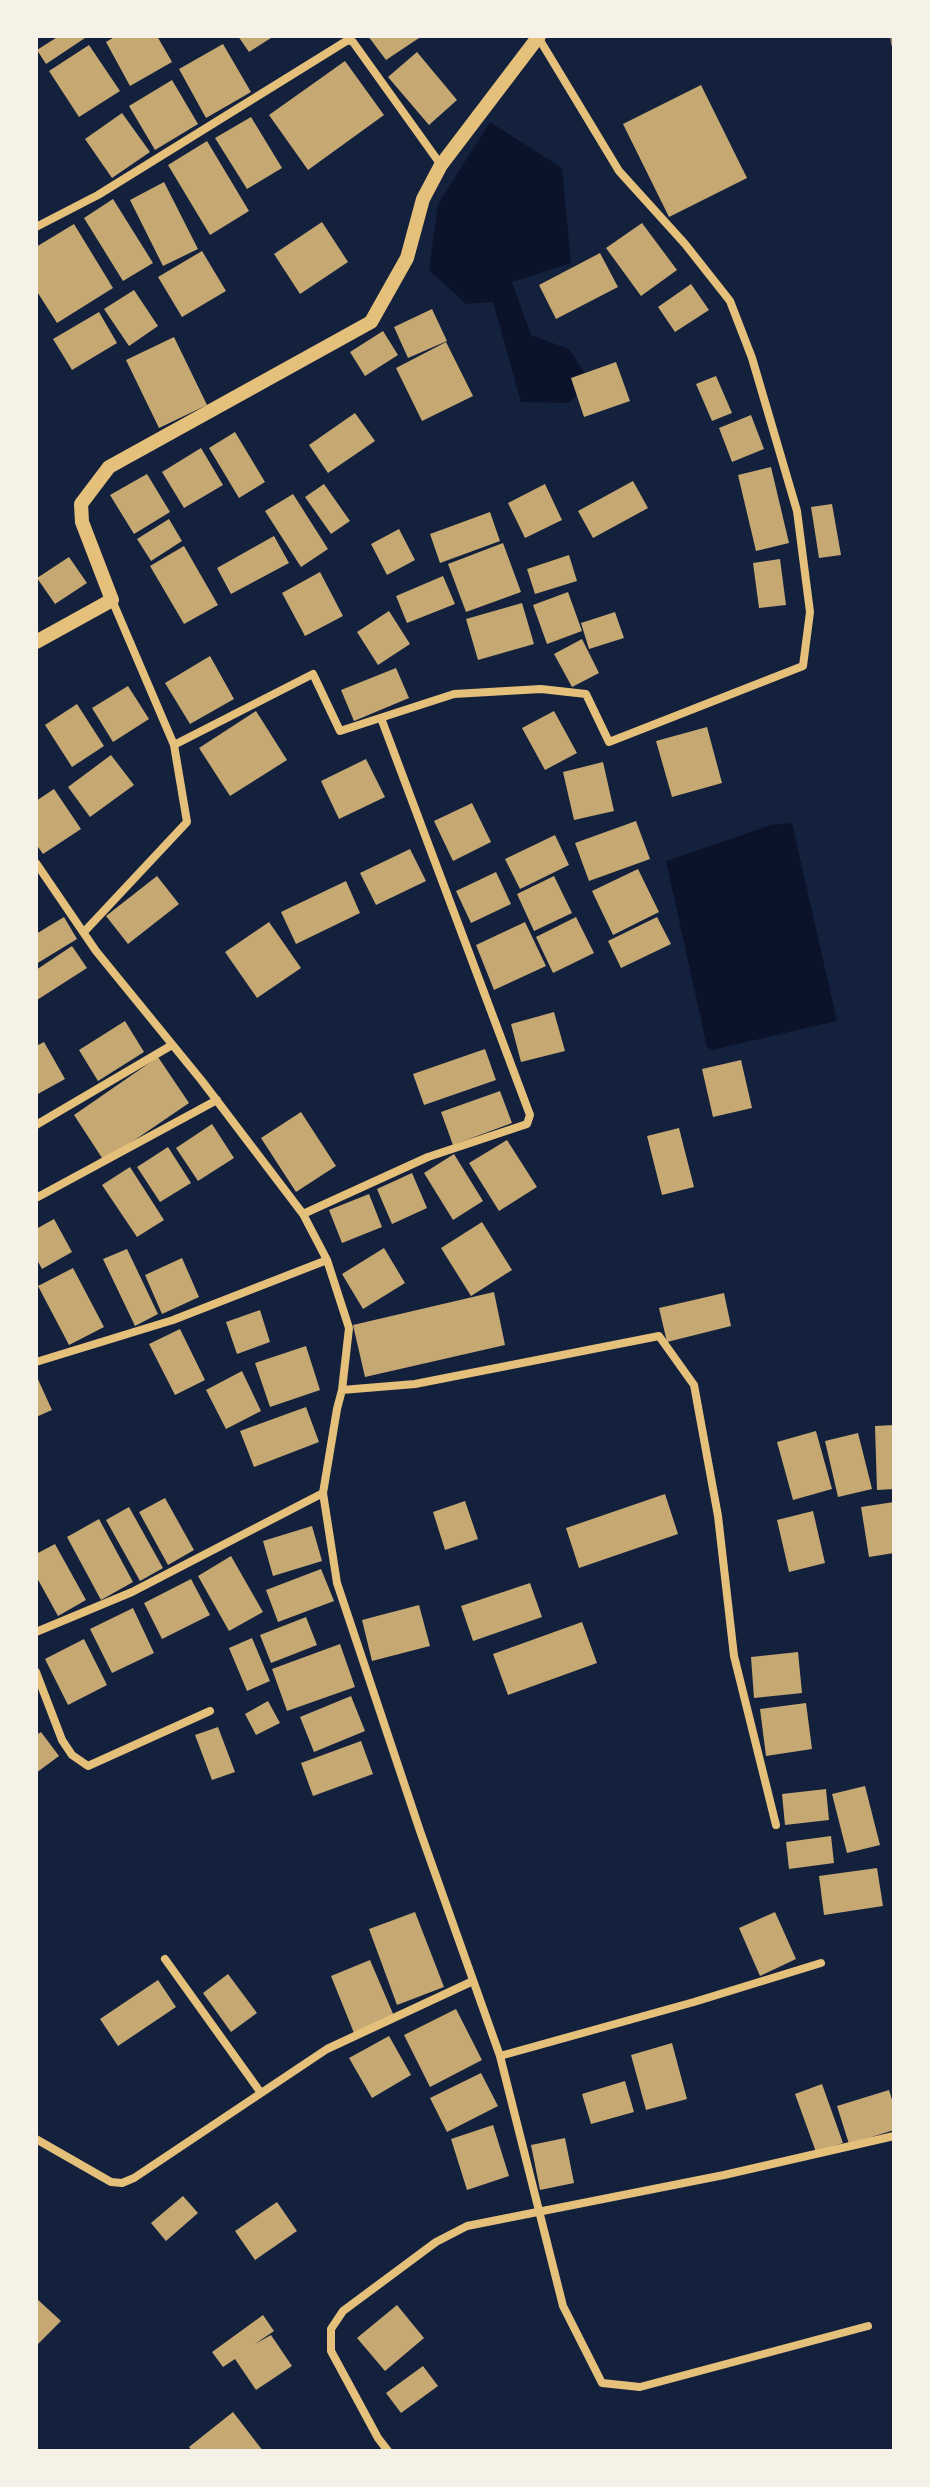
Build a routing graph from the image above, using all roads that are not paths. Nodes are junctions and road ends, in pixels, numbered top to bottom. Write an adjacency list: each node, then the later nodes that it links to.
1 (538, 36): 2 (street); 6 (street)
2 (441, 165): 3 (street); 4 (street)
3 (36, 227)
4 (112, 600): 5 (street); 7 (street)
5 (36, 642)
6 (381, 718): 7 (street); 14 (street)
7 (174, 745): 9 (street)
8 (36, 863): 9 (street)
9 (84, 932): 10 (street)
10 (172, 1045): 11 (street); 12 (street)
11 (217, 1100): 13 (street); 14 (street)
12 (36, 1125)
13 (36, 1198)
14 (303, 1214): 15 (street)
15 (327, 1260): 16 (street); 17 (street)
16 (36, 1362)
17 (342, 1390): 18 (street); 22 (street)
18 (323, 1493): 19 (street); 25 (street)
19 (36, 1632)
20 (36, 1672): 21 (street)
21 (210, 1711)
22 (776, 1825)
23 (165, 1959): 27 (street)
24 (821, 1963): 26 (street)
25 (473, 1981): 26 (street); 27 (street)
26 (500, 2056): 30 (street)
27 (261, 2093): 29 (street)
28 (894, 2136): 30 (street)
29 (36, 2139)
30 (539, 2212): 31 (street); 32 (street)
31 (868, 2326)
32 (388, 2451)

